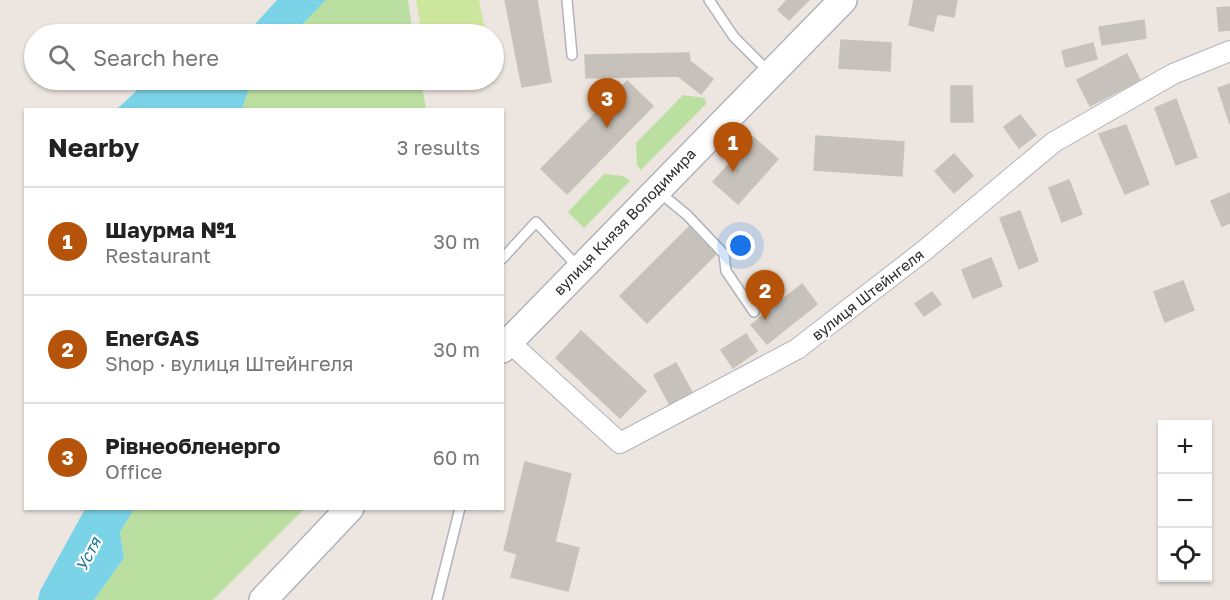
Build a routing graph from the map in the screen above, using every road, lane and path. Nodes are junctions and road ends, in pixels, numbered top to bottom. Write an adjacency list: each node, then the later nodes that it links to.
1 (567, 0): 5 (lane)
2 (709, 0): 6 (lane)
3 (843, 0): 6 (main road, вулиця Князя Володимира)
4 (1230, 51): 11 (street, вулиця Штейнгеля)
5 (572, 55)
6 (771, 74): 7 (main road, вулиця Князя Володимира)
7 (657, 190): 9 (main road, вулиця Князя Володимира); 10 (lane)
8 (504, 257): 9 (lane)
9 (580, 269): 11 (main road, вулиця Князя Володимира)
10 (754, 312)
11 (506, 345)
12 (348, 510): 14 (main road)
13 (460, 510): 15 (lane)
14 (262, 600)
15 (437, 600)

